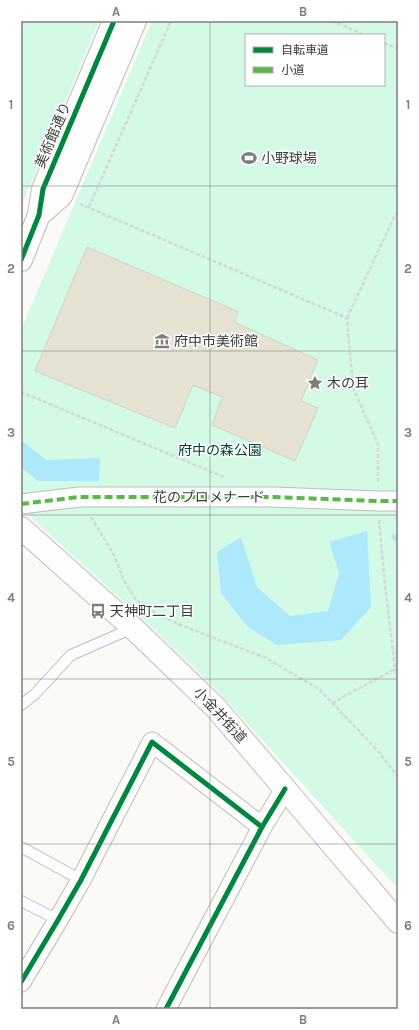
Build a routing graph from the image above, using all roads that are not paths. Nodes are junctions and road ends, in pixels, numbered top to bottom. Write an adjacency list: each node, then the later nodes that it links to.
1 (114, 21): 3 (main road, 美術館通り)
2 (135, 21): 3 (main road, 美術館通り)
3 (39, 215): 4 (main road, 美術館通り)
4 (21, 260)
5 (398, 501): 6 (street, 花のプロメナード)
6 (21, 504)
7 (21, 528): 8 (main road, 小金井街道)
8 (133, 628): 9 (lane); 10 (main road, 小金井街道)
9 (21, 705)
10 (285, 788): 11 (street); 16 (main road, 小金井街道)
11 (262, 828): 13 (street); 18 (street)
12 (21, 848): 13 (lane)
13 (81, 880): 15 (street)
14 (21, 901): 15 (lane)
15 (58, 920): 17 (street)
16 (398, 922)
17 (21, 982)
18 (166, 1009)

